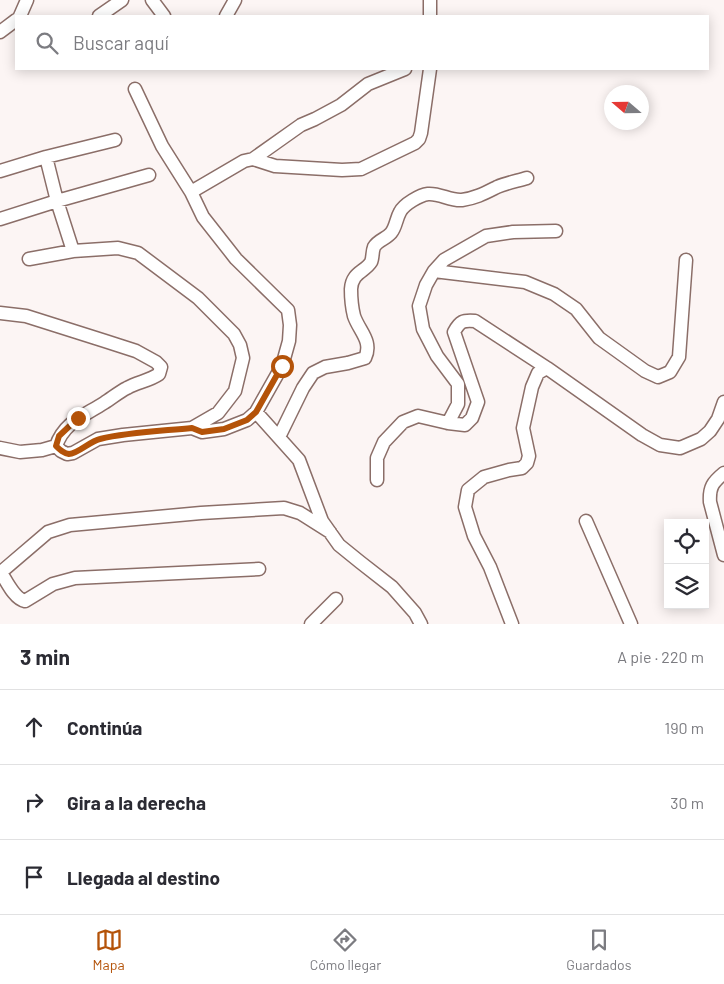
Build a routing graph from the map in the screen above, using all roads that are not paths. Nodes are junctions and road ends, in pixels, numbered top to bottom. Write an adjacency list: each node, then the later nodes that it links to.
1 (27, 0): 6 (street)
2 (122, 0): 7 (street)
3 (152, 0): 8 (street)
4 (235, 0): 9 (street)
5 (430, 0): 10 (street)
6 (22, 15)
7 (100, 15)
8 (163, 15)
9 (227, 15)
10 (430, 15)
11 (15, 21): 12 (street)
12 (0, 32)
13 (403, 70): 18 (street)
14 (430, 70): 18 (street)
15 (135, 89): 22 (street)
16 (115, 140): 17 (street)
17 (46, 158): 19 (street); 23 (street)
18 (253, 159): 22 (street)
19 (0, 171)
20 (149, 175): 23 (street)
21 (526, 178): 36 (street)
22 (191, 192): 33 (street)
23 (57, 201): 24 (street); 26 (street)
24 (0, 219)
25 (556, 231): 29 (street)
26 (73, 251): 27 (street); 35 (street)
27 (29, 259)
28 (686, 260): 29 (street)
29 (434, 271): 34 (street)
30 (0, 312): 37 (street)
31 (547, 368): 32 (street); 34 (street); 49 (street)
32 (724, 402)
33 (256, 412): 35 (street); 36 (street)
34 (448, 423): 40 (street)
35 (192, 428): 37 (street)
36 (279, 437): 42 (street)
37 (56, 446): 38 (street)
38 (0, 448)
39 (724, 473): 43 (street)
40 (377, 480)
41 (586, 521): 50 (street)
42 (330, 532): 45 (street); 48 (street)
43 (724, 556)
44 (259, 569): 45 (street)
45 (0, 572)
46 (336, 599): 47 (street)
47 (311, 624)
48 (421, 624)
49 (512, 624)
50 (631, 624)

